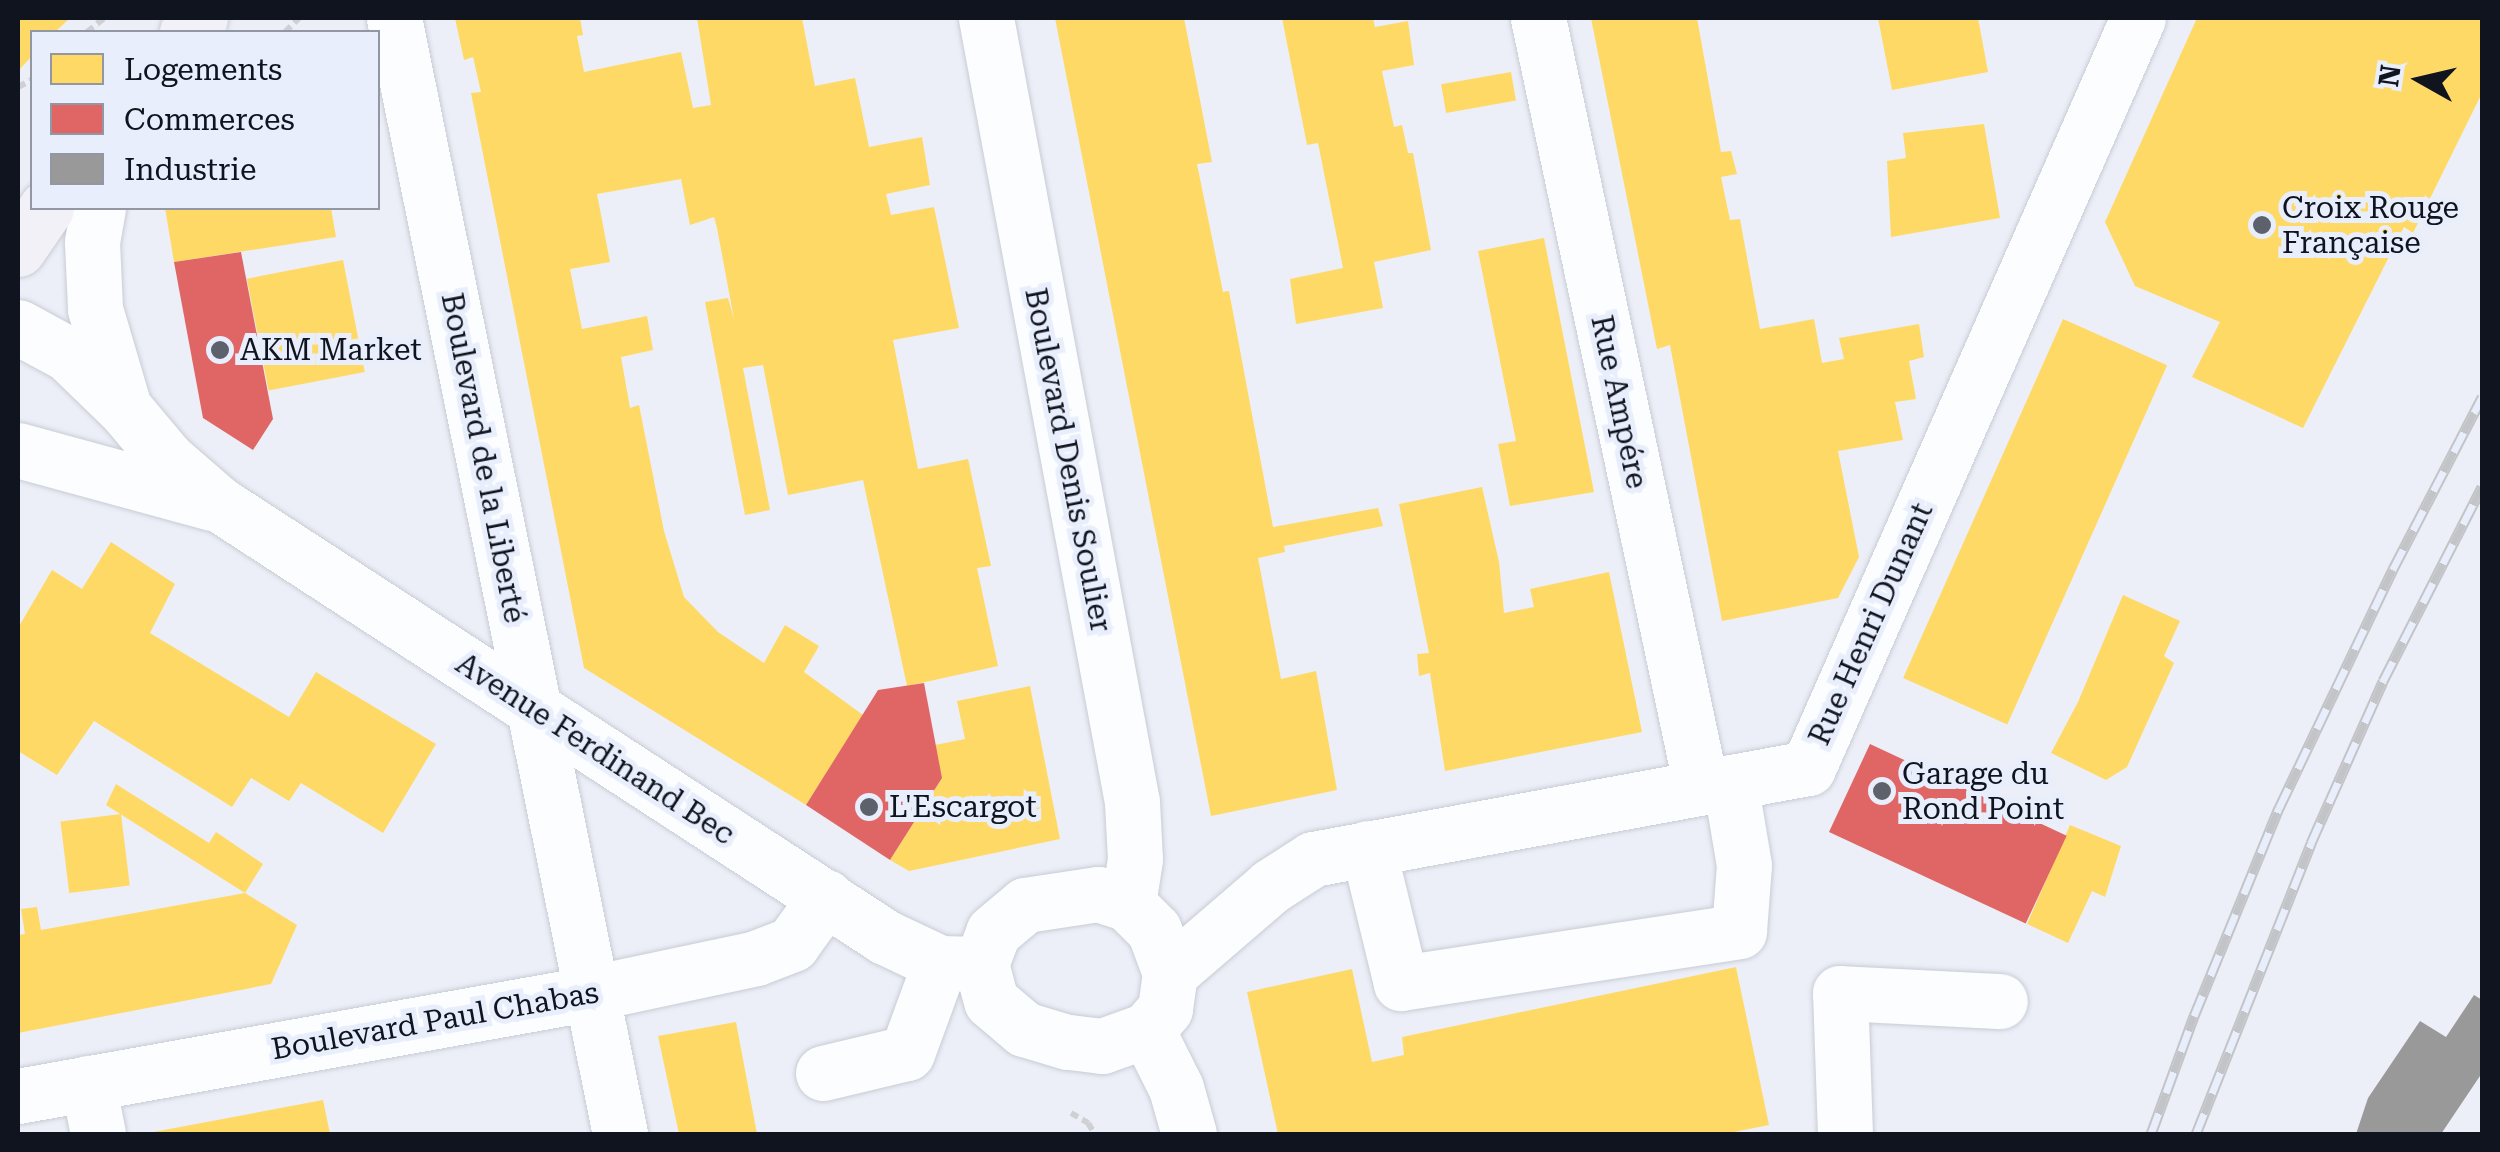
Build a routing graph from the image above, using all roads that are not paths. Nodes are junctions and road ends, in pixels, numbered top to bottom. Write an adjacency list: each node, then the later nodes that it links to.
1 (394, 18): 12 (street, Boulevard de la Liberté)
2 (986, 18): 16 (street, Boulevard Denis Soulier)
3 (1538, 18): 13 (street, Rue Ampére)
4 (2138, 18): 13 (street, Rue Henri Dunant)
5 (45, 210): 7 (main road)
6 (98, 210): 9 (street)
7 (18, 250)
8 (18, 327): 9 (street)
9 (125, 408): 11 (street)
10 (18, 450): 11 (street)
11 (220, 504): 12 (street, Avenue Ferdinand Bec)
12 (534, 708): 15 (street, Avenue Ferdinand Bec); 19 (street, Boulevard de la Liberté)
13 (1716, 784): 14 (street, Rue Henri Dunant); 14 (street, Rue Ampére)
14 (1368, 848): 18 (street, Rue Henri Dunant)
15 (826, 897): 17 (street, Avenue Ferdinand Bec); 19 (street, Boulevard Paul Chabas)
16 (1128, 904): 17 (street); 18 (street)
17 (961, 963): 21 (street); 22 (street)
18 (1170, 973): 21 (street)
19 (592, 993): 24 (street, Boulevard Paul Chabas); 25 (street, Boulevard de la Liberté)
20 (2000, 1000): 27 (street)
21 (1146, 1030): 26 (street)
22 (823, 1073)
23 (18, 1096): 24 (street, Boulevard Paul Chabas)
24 (93, 1109)
25 (620, 1134)
26 (1189, 1134)
27 (1846, 1134)

